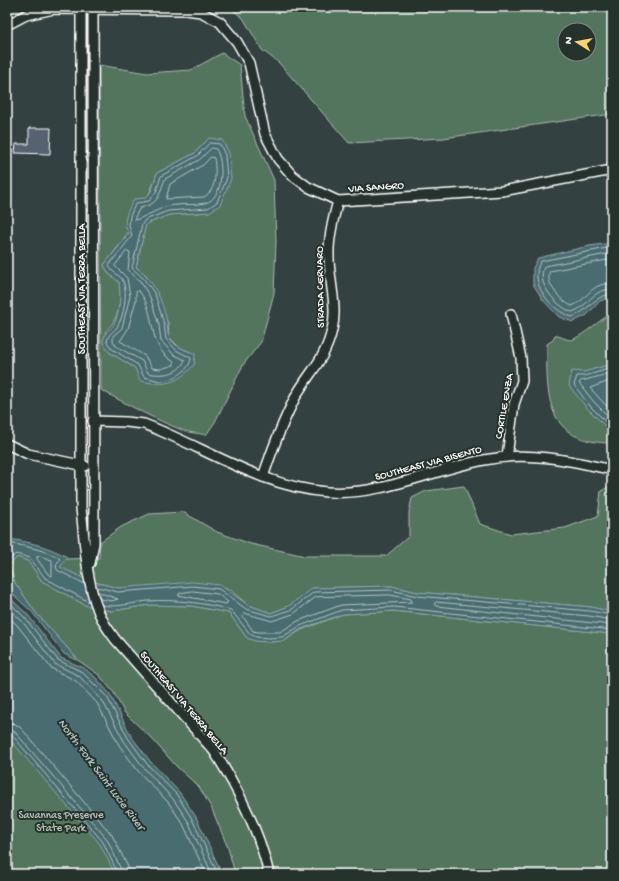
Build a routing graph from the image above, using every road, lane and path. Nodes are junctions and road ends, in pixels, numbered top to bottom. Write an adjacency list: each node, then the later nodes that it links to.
1 (81, 8): 2 (street, VIA SANGRO); 4 (street, VIA SANGRO); 11 (street, SOUTHEAST VIA TERRA BELLA)
2 (93, 8): 3 (street, VIA SANGRO); 8 (street, SOUTHEAST VIA TERRA BELLA)
3 (150, 8): 6 (street, VIA SANGRO)
4 (7, 25)
5 (612, 170): 6 (street, VIA SANGRO)
6 (338, 201): 14 (street, STRADA CERVARO)
7 (511, 314): 10 (street, CORTILE ENZA)
8 (93, 421): 12 (street, SOUTHEAST VIA TERRA BELLA); 14 (street, SOUTHEAST VIA BISENTO)
9 (7, 444): 11 (street)
10 (507, 456): 13 (street, SOUTHEAST VIA BISENTO); 14 (street, SOUTHEAST VIA BISENTO)
11 (80, 466): 12 (street); 15 (street, SOUTHEAST VIA TERRA BELLA)
12 (92, 468): 15 (street, SOUTHEAST VIA TERRA BELLA)
13 (612, 470)
14 (263, 477)
15 (88, 570): 16 (street, SOUTHEAST VIA TERRA BELLA)
16 (269, 874)

